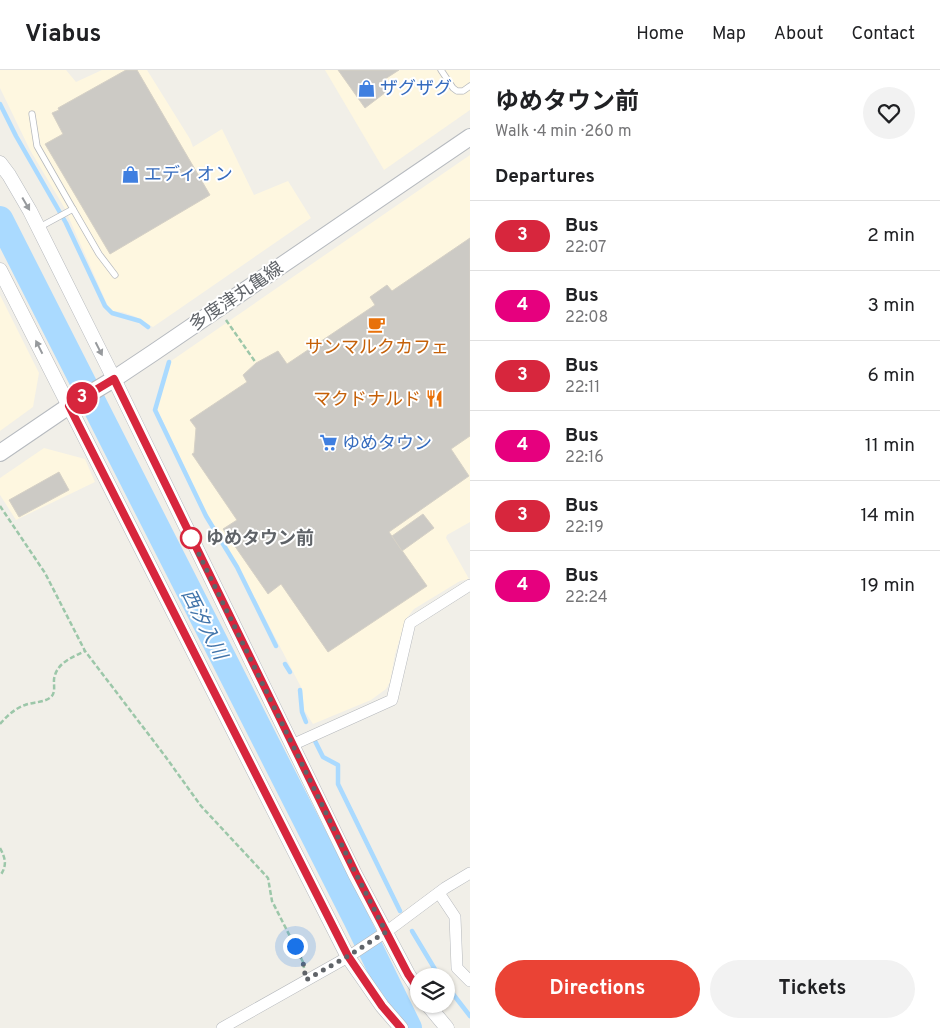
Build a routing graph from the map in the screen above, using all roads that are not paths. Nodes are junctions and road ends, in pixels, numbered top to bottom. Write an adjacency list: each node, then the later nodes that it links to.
1 (441, 70): 2 (lane)
2 (470, 86)
3 (32, 114): 6 (lane)
4 (470, 137): 10 (main road, 多度津丸亀線)
5 (0, 163): 7 (street, one-way to 7)
6 (73, 209): 7 (lane); 9 (lane)
7 (38, 228): 10 (street, one-way to 10)
8 (0, 270): 11 (street, one-way to 8)
9 (115, 275)
10 (108, 382): 11 (main road, 多度津丸亀線); 14 (street)
11 (75, 402): 12 (main road, 多度津丸亀線); 18 (street)
12 (0, 453)
13 (470, 585): 14 (street)
14 (292, 745): 17 (street)
15 (470, 873): 16 (street)
16 (439, 893): 17 (street); 20 (street)
17 (381, 935): 18 (street); 19 (street)
18 (354, 953): 22 (street); 23 (street)
19 (410, 977)
20 (470, 981)
21 (435, 1013): 24 (street)
22 (222, 1028)
23 (401, 1028)
24 (446, 1028)

